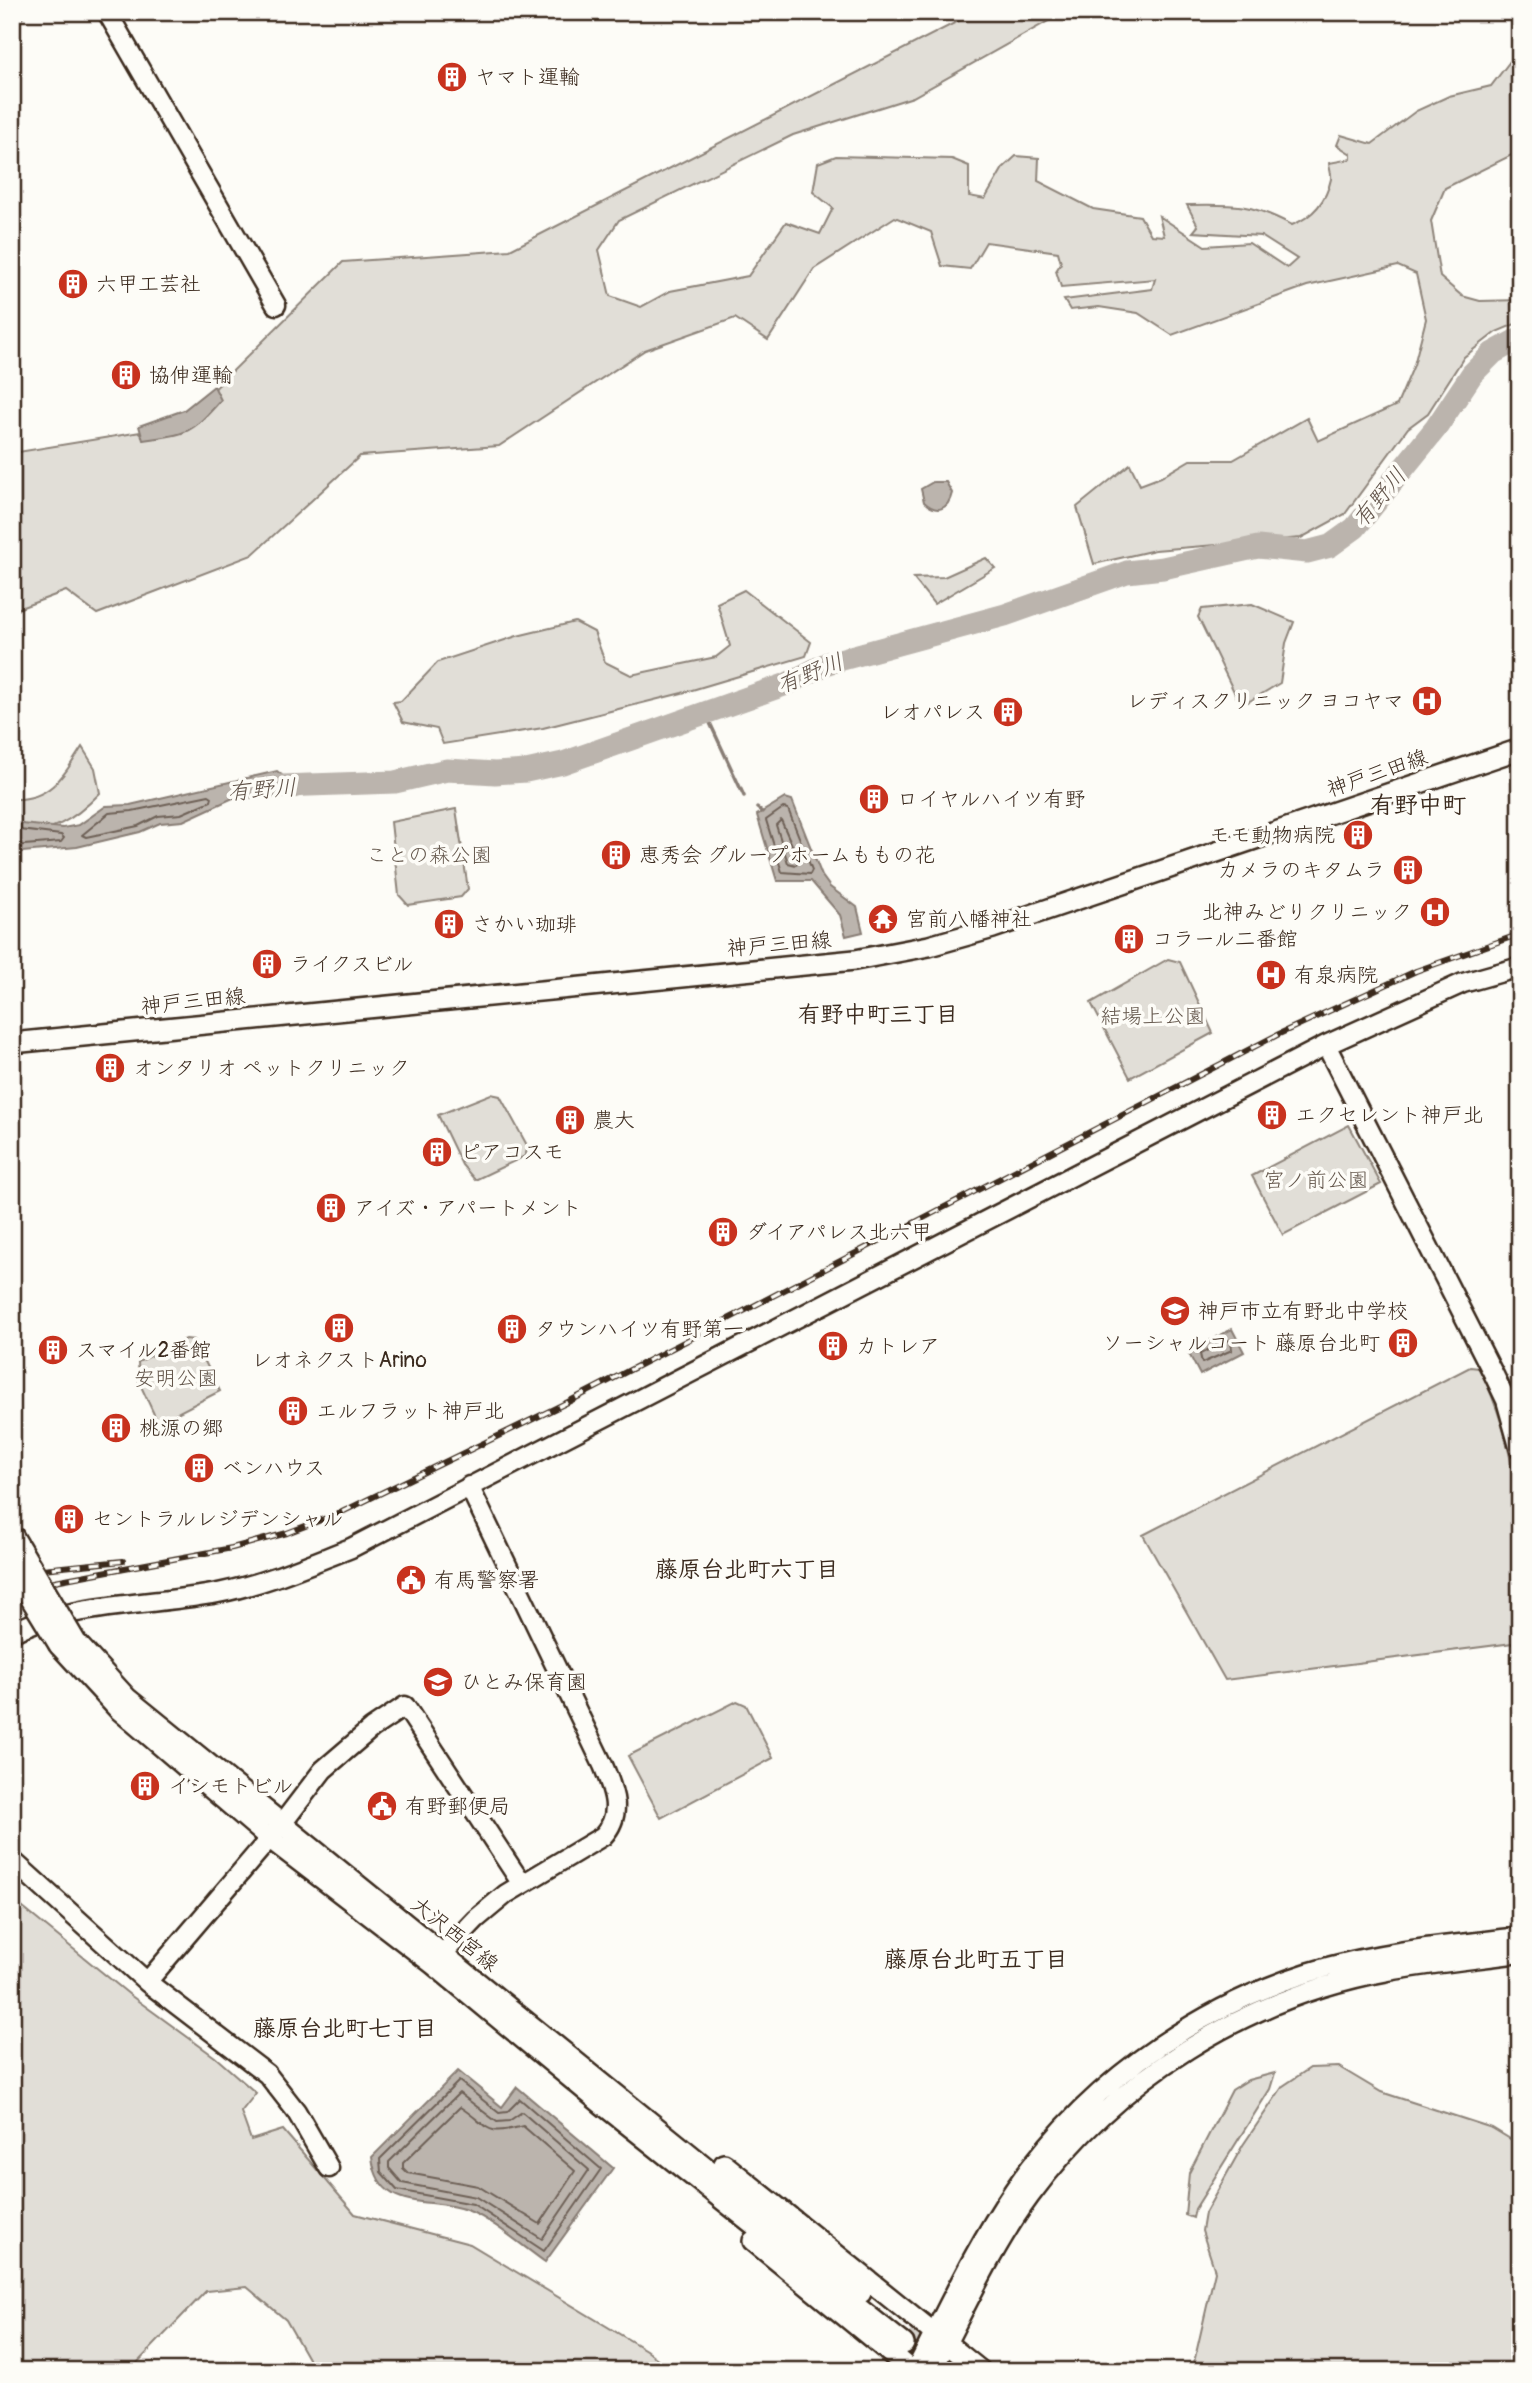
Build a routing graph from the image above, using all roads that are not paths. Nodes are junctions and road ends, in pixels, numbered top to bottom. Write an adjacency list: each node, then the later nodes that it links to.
1 (107, 12): 2 (street)
2 (276, 305)
3 (1520, 749): 5 (main road, 神戸三田線)
4 (1520, 967): 6 (street)
5 (12, 1043)
6 (1326, 1045): 7 (street); 8 (street)
7 (1520, 1450)
8 (469, 1486): 11 (street); 15 (street)
9 (12, 1534): 12 (main road, 大沢西宮線, bridge)
10 (12, 1568): 12 (main road, 大沢西宮線, bridge)
11 (12, 1633)
12 (67, 1644): 13 (main road, 大沢西宮線)
13 (275, 1832): 15 (street); 18 (main road, 大沢西宮線); 19 (street)
14 (12, 1860): 19 (street)
15 (522, 1884): 18 (street)
16 (1520, 1937): 23 (street)
17 (1520, 1953): 23 (street)
18 (438, 1959): 20 (main road, 大沢西宮線); 21 (main road, 大沢西宮線)
19 (147, 1982): 22 (street)
20 (564, 2051): 21 (main road, 大沢西宮線); 23 (main road)
21 (603, 2105): 24 (main road)
22 (329, 2168)
23 (941, 2337): 24 (street); 25 (street); 26 (main road)
24 (914, 2371)
25 (932, 2371)
26 (981, 2371)

